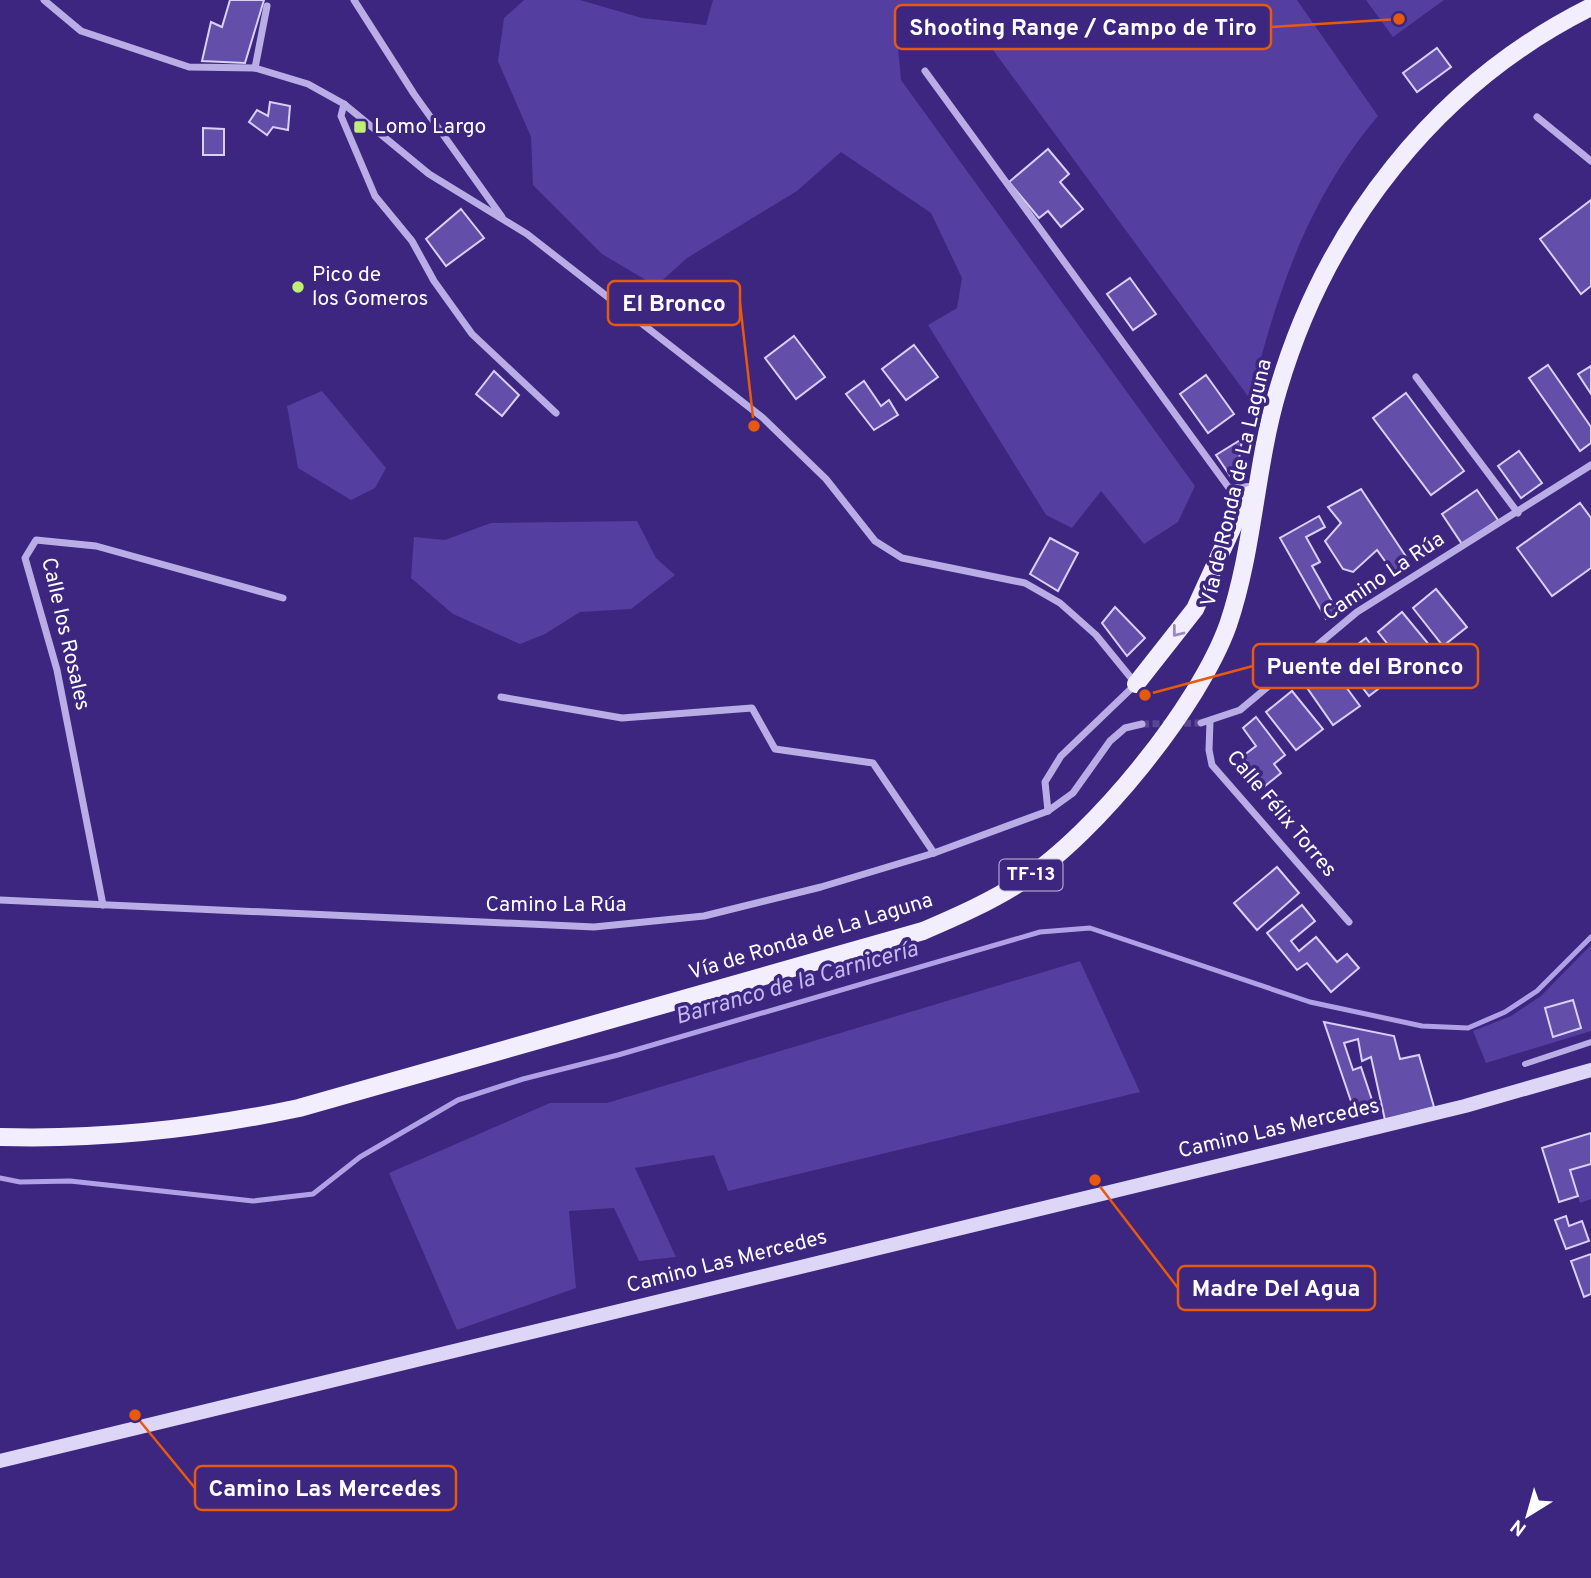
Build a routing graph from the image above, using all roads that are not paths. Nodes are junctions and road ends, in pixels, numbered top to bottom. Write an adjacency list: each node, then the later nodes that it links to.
1 (44, 0): 5 (street)
2 (354, 0): 10 (street)
3 (267, 6): 5 (street)
4 (1591, 7): 14 (main road, Vía de Ronda de La Laguna / TF-13)
5 (255, 68): 7 (street)
6 (925, 71): 14 (street)
7 (344, 104): 10 (street); 12 (street)
8 (1536, 117): 9 (street)
9 (1591, 161)
10 (504, 220): 17 (street)
11 (1416, 377): 15 (street)
12 (556, 413)
13 (1591, 465): 15 (street, Camino La Rúa)
14 (1256, 486): 17 (main road, one-way to 17); 29 (main road, Vía de Ronda de La Laguna / TF-13)
15 (1518, 513): 19 (street, Camino La Rúa)
16 (283, 598): 24 (street, Calle los Rosales)
17 (1136, 684): 21 (street)
18 (501, 697): 22 (street)
19 (1205, 722): 25 (street, Calle Félix Torres)
20 (1142, 724): 21 (street, Camino La Rúa)
21 (1048, 811): 22 (street, Camino La Rúa)
22 (934, 853): 24 (street, Camino La Rúa)
23 (0, 900): 24 (street, Camino La Rúa)
24 (103, 905)
25 (1349, 922)
26 (1591, 1042): 27 (street)
27 (1525, 1064)
28 (1591, 1070): 30 (main road, Camino Las Mercedes)
29 (0, 1137)
30 (0, 1461)

